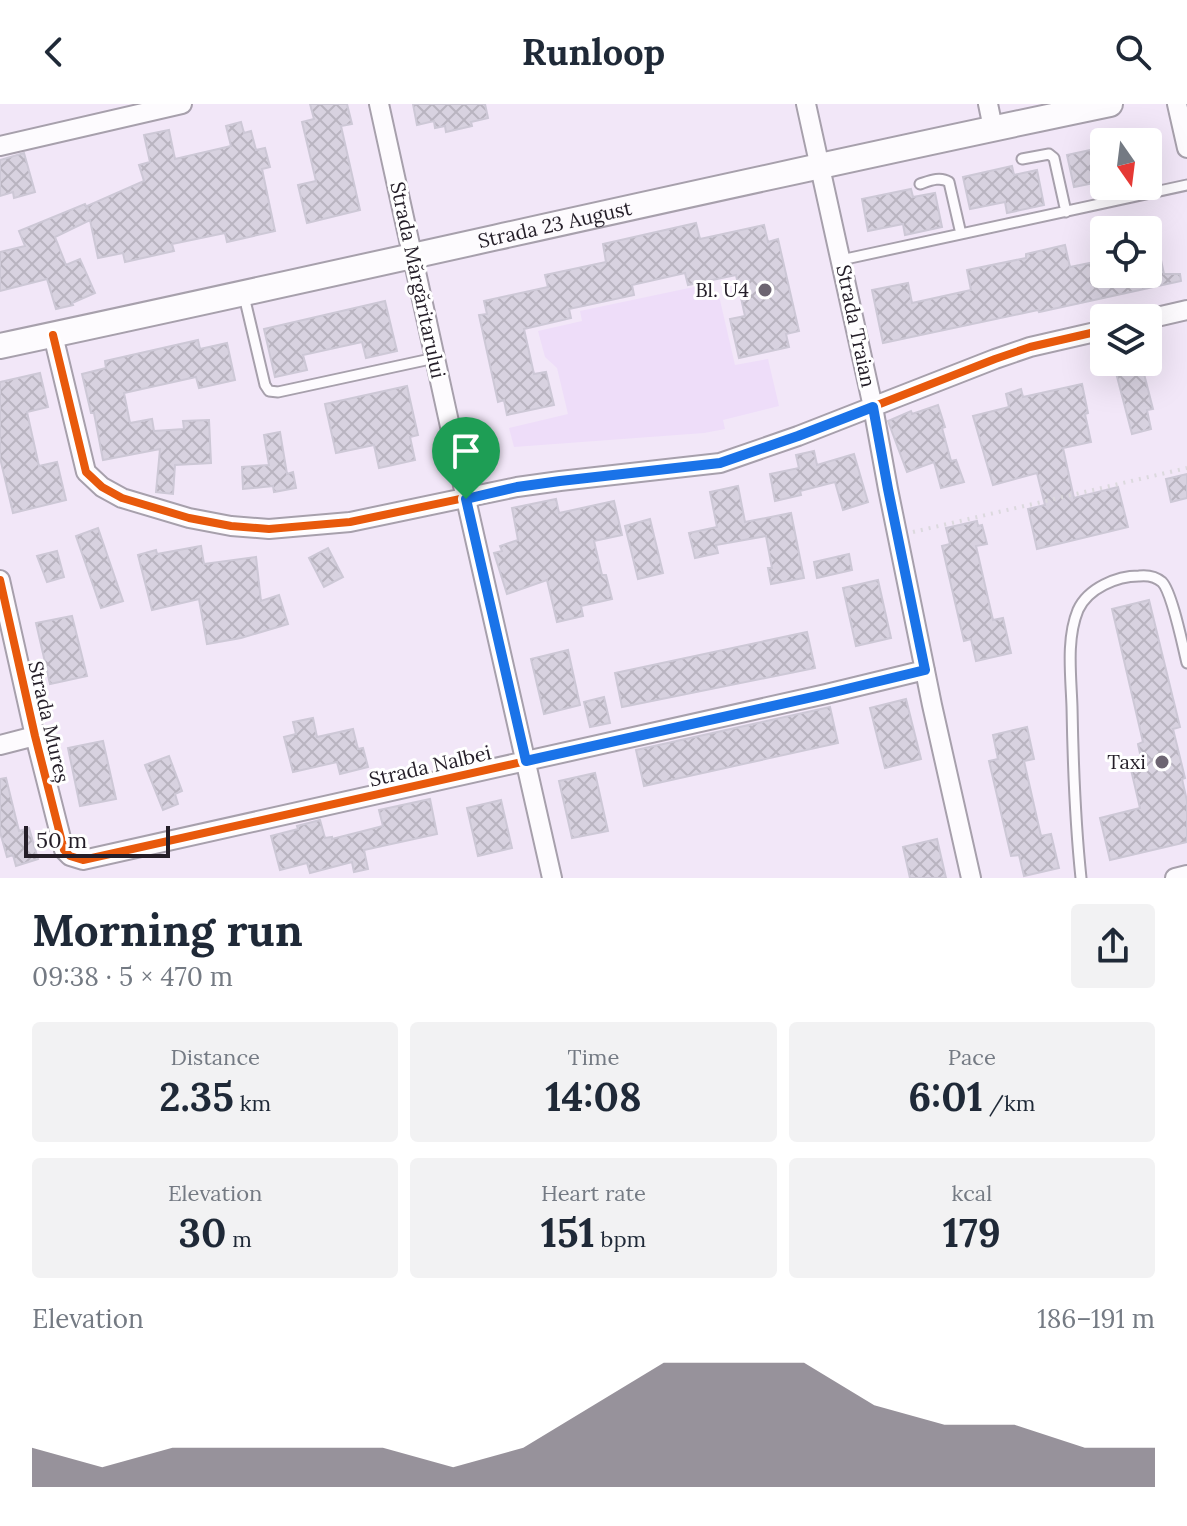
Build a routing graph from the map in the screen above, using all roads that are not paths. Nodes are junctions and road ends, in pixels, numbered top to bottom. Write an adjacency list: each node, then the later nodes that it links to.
1 (182, 104): 8 (street)
2 (379, 104): 16 (street, Strada Mărgăritarului)
3 (806, 104): 11 (street, Strada Traian)
4 (988, 104): 7 (street)
5 (1110, 104): 7 (main road, Strada 23 August)
6 (1177, 104): 9 (street)
7 (993, 128): 11 (main road, Strada 23 August)
8 (0, 146)
9 (1187, 148)
10 (1022, 159): 14 (lane)
11 (821, 165): 16 (main road, Strada 23 August); 17 (street, Strada Traian)
12 (920, 184): 15 (lane)
13 (1187, 185): 14 (lane)
14 (1066, 212): 15 (lane)
15 (961, 234): 17 (lane)
16 (413, 257): 18 (main road, Strada 23 August); 24 (street, Strada Mărgăritarului)
17 (841, 260): 25 (street, Strada Traian)
18 (244, 293): 22 (main road, Strada 23 August); 24 (lane)
19 (1187, 310): 20 (street)
20 (1162, 316)
21 (1090, 333): 25 (street)
22 (53, 335): 23 (main road, Strada 23 August); 26 (street)
23 (0, 346)
24 (435, 358): 26 (street, Strada Mărgăritarului)
25 (873, 407): 26 (street); 30 (street, Strada Traian)
26 (466, 499): 33 (street, Strada Mărgăritarului)
27 (0, 580): 28 (street, Strada Mureș)
28 (2, 600): 31 (street, Strada Mureș)
29 (1187, 663): 38 (lane)
30 (925, 670): 33 (street, Strada Nalbei); 37 (street, Strada Traian)
31 (35, 736): 32 (street); 34 (street, Strada Mureș)
32 (0, 745)
33 (526, 761): 34 (street, Strada Nalbei); 36 (street, Strada Mărgăritarului)
34 (85, 869)
35 (1187, 875): 39 (street)
36 (552, 878)
37 (971, 878)
38 (1081, 878)
39 (1175, 878)

